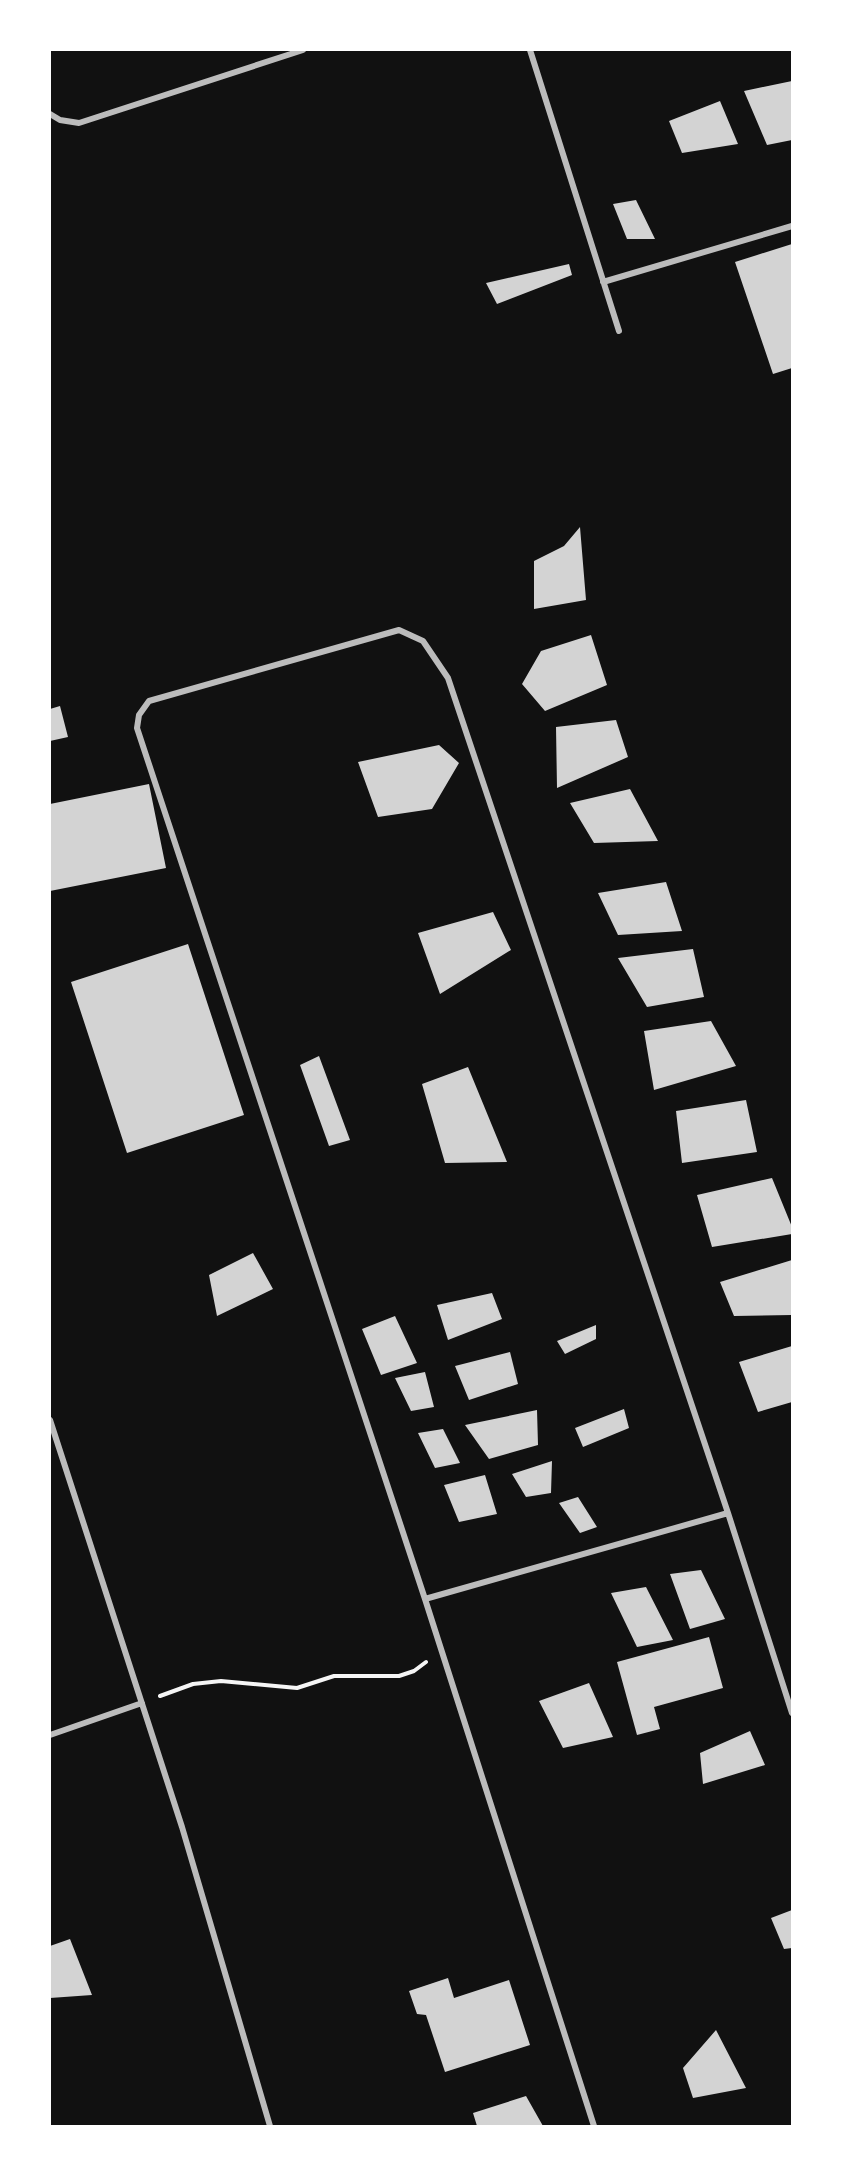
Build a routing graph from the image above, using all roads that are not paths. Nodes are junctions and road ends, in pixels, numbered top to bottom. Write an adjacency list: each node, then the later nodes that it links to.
1 (303, 50): 3 (street)
2 (530, 50): 5 (street)
3 (50, 114)
4 (792, 226): 5 (street)
5 (603, 282): 6 (street)
6 (619, 331)
7 (50, 1420): 10 (street)
8 (728, 1513): 9 (street); 9 (street); 11 (street)
9 (424, 1599): 14 (street)
10 (142, 1703): 12 (street); 13 (street)
11 (792, 1713)
12 (50, 1735)
13 (270, 2127)
14 (594, 2127)

